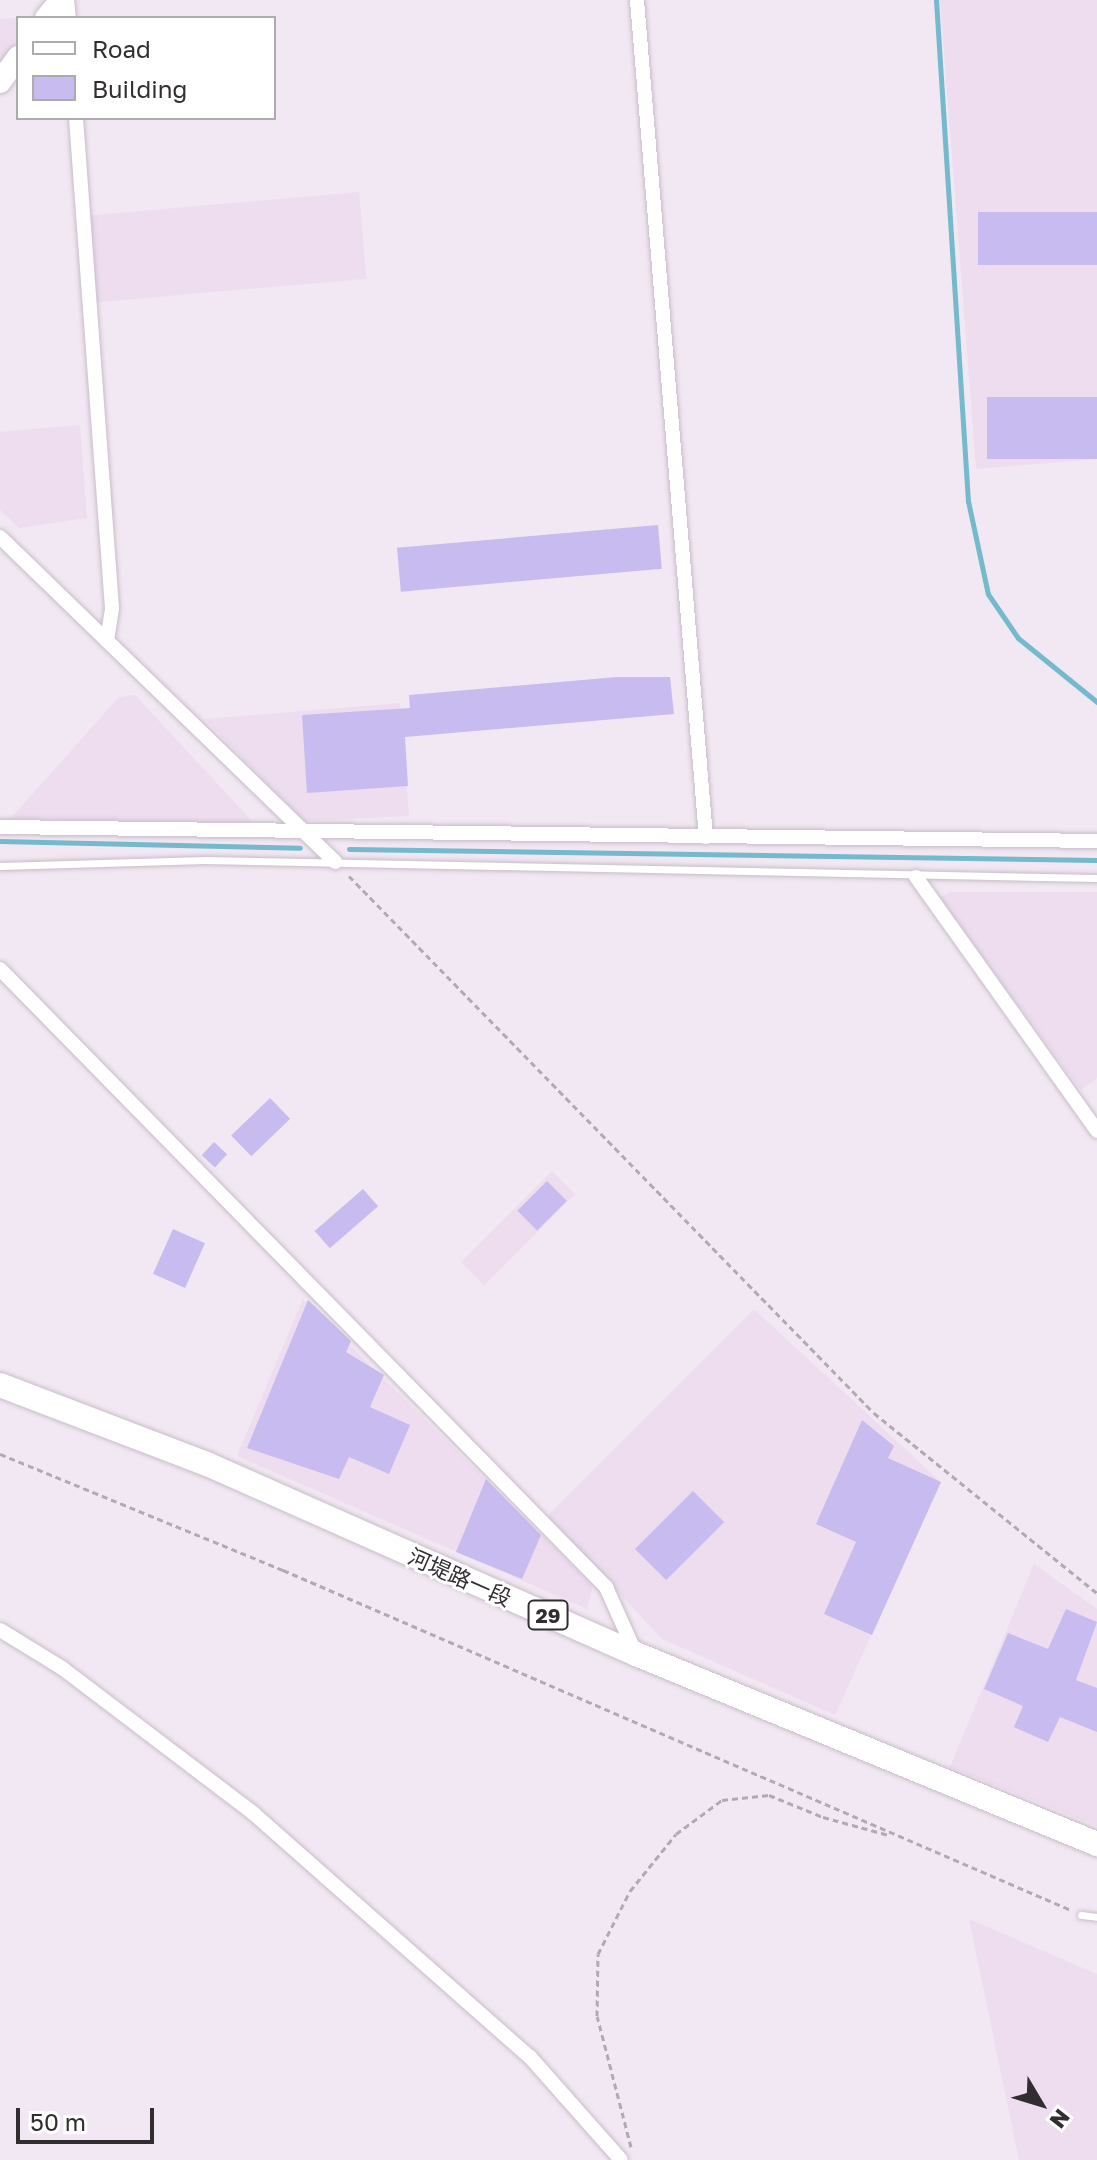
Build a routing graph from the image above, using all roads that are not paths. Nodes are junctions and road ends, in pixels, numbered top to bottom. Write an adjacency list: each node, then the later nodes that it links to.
1 (61, 0): 3 (street)
2 (637, 0): 11 (street)
3 (48, 16)
4 (16, 60): 5 (street)
5 (0, 82)
6 (76, 120): 8 (street)
7 (0, 537): 8 (street)
8 (107, 641): 10 (street)
9 (0, 827): 10 (street)
10 (303, 830): 11 (street); 13 (street)
11 (706, 837): 12 (street)
12 (1097, 841)
13 (335, 862): 14 (lane); 15 (lane)
14 (0, 866)
15 (916, 877): 16 (lane); 18 (street)
16 (1097, 878)
17 (0, 969): 21 (street)
18 (1097, 1131)
19 (0, 1385): 21 (main road, 河堤路一段 / 29)
20 (0, 1630): 25 (street)
21 (636, 1654): 22 (main road, 河堤路一段 / 29)
22 (1097, 1844)
23 (1081, 1915): 24 (lane)
24 (1097, 1917)
25 (621, 2160)

